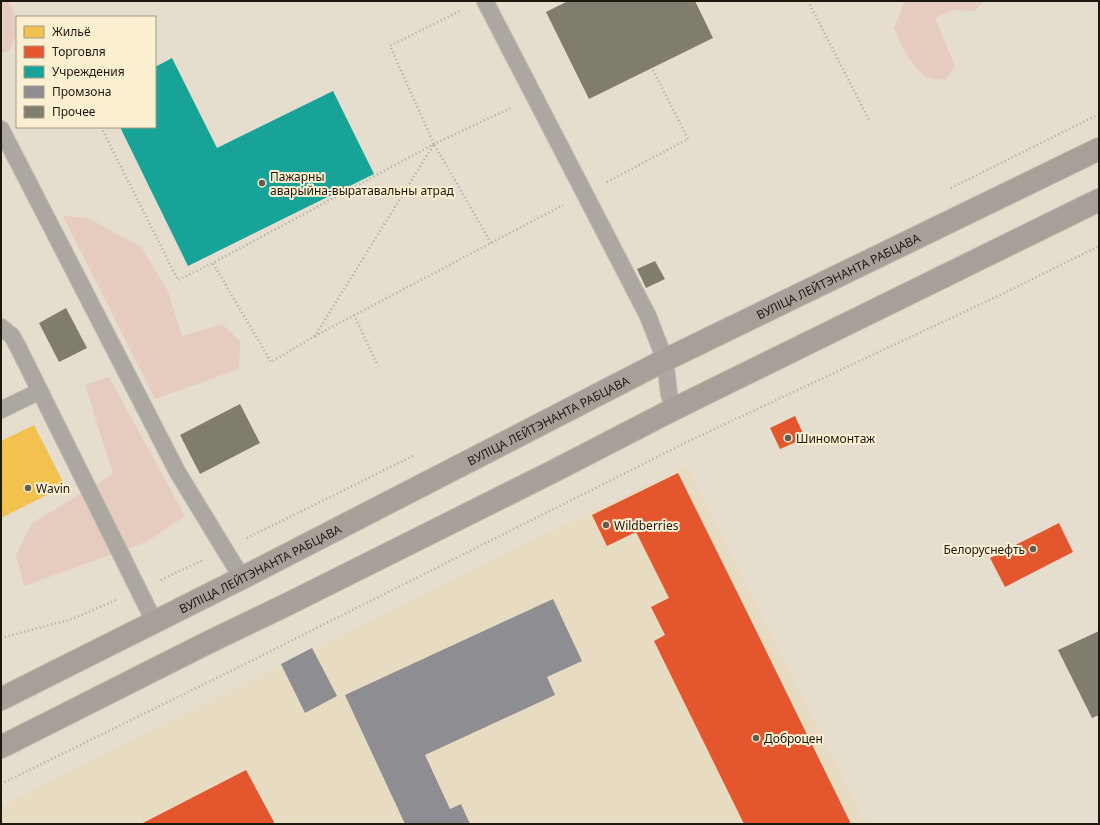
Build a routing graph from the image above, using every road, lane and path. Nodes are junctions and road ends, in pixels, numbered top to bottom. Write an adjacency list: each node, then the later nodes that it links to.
1 (485, 1): 5 (lane)
2 (808, 1): 6 (path)
3 (465, 8): 9 (path)
4 (652, 68): 11 (path)
5 (535, 96): 9 (path); 11 (lane)
6 (869, 120)
7 (102, 128): 15 (path)
8 (1, 129): 24 (lane)
9 (434, 144): 13 (path); 15 (path); 18 (path)
10 (1099, 149): 19 (highway, ВУЛІЦА ЛЕЙТЭНАНТА РАБЦАВА)
11 (585, 193): 13 (path); 19 (lane)
12 (1099, 200): 22 (highway)
13 (491, 243): 16 (path)
14 (1099, 246): 28 (path)
15 (213, 263): 18 (path)
16 (354, 315): 18 (path); 20 (path)
17 (1, 327): 21 (lane)
18 (315, 336)
19 (665, 360): 22 (lane); 24 (highway, ВУЛІЦА ЛЕЙТЭНАНТА РАБЦАВА)
20 (378, 366)
21 (40, 391): 23 (lane); 25 (lane)
22 (674, 409): 27 (highway)
23 (1, 410)
24 (242, 578): 25 (highway, ВУЛІЦА ЛЕЙТЭНАНТА РАБЦАВА)
25 (154, 621): 26 (highway, ВУЛІЦА ЛЕЙТЭНАНТА РАБЦАВА)
26 (1, 699)
27 (1, 747)
28 (1, 784)

